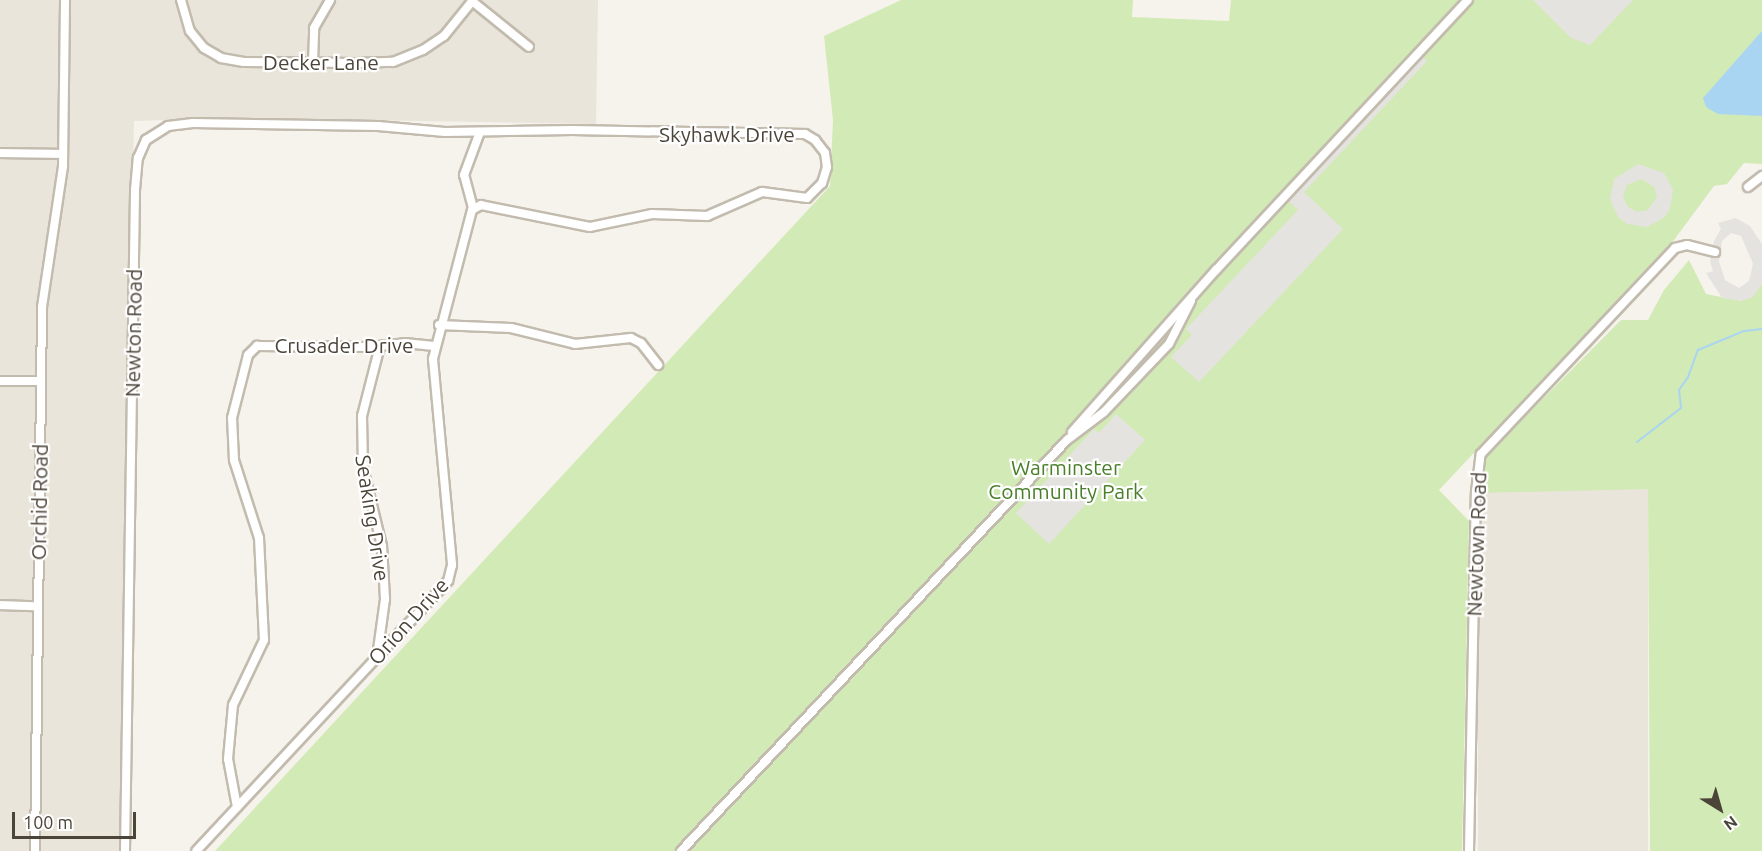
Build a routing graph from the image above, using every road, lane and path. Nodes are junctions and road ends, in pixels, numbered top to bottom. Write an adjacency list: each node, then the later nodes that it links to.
1 (65, 0): 11 (street, Orchid Road)
2 (181, 0): 7 (street, Decker Lane)
3 (330, 0): 7 (street)
4 (1468, 0): 29 (street)
5 (473, 1): 6 (street); 7 (street, Decker Lane)
6 (529, 47)
7 (313, 63)
8 (465, 132): 9 (street, Skyhawk Drive); 27 (street, Newton Road)
9 (480, 132): 14 (street); 14 (street, Skyhawk Drive)
10 (0, 153): 11 (street)
11 (63, 154): 21 (street, Orchid Road)
12 (1762, 176): 13 (street)
13 (1748, 188)
14 (475, 207): 16 (street)
15 (1715, 252): 30 (street, Newtown Road)
16 (439, 325): 18 (street, Orion Drive); 19 (street)
17 (380, 346): 18 (street, Crusader Drive); 24 (street, Seaking Drive); 25 (street, Crusader Drive)
18 (434, 346): 24 (street, Orion Drive)
19 (658, 365)
20 (0, 381): 21 (street)
21 (41, 381): 23 (street, Orchid Road)
22 (0, 605): 23 (street)
23 (38, 606): 26 (street, Orchid Road)
24 (377, 657): 25 (street, Orion Drive)
25 (237, 807): 28 (street, Orion Drive)
26 (35, 851)
27 (125, 851)
28 (196, 851)
29 (681, 851)
30 (1469, 851)

